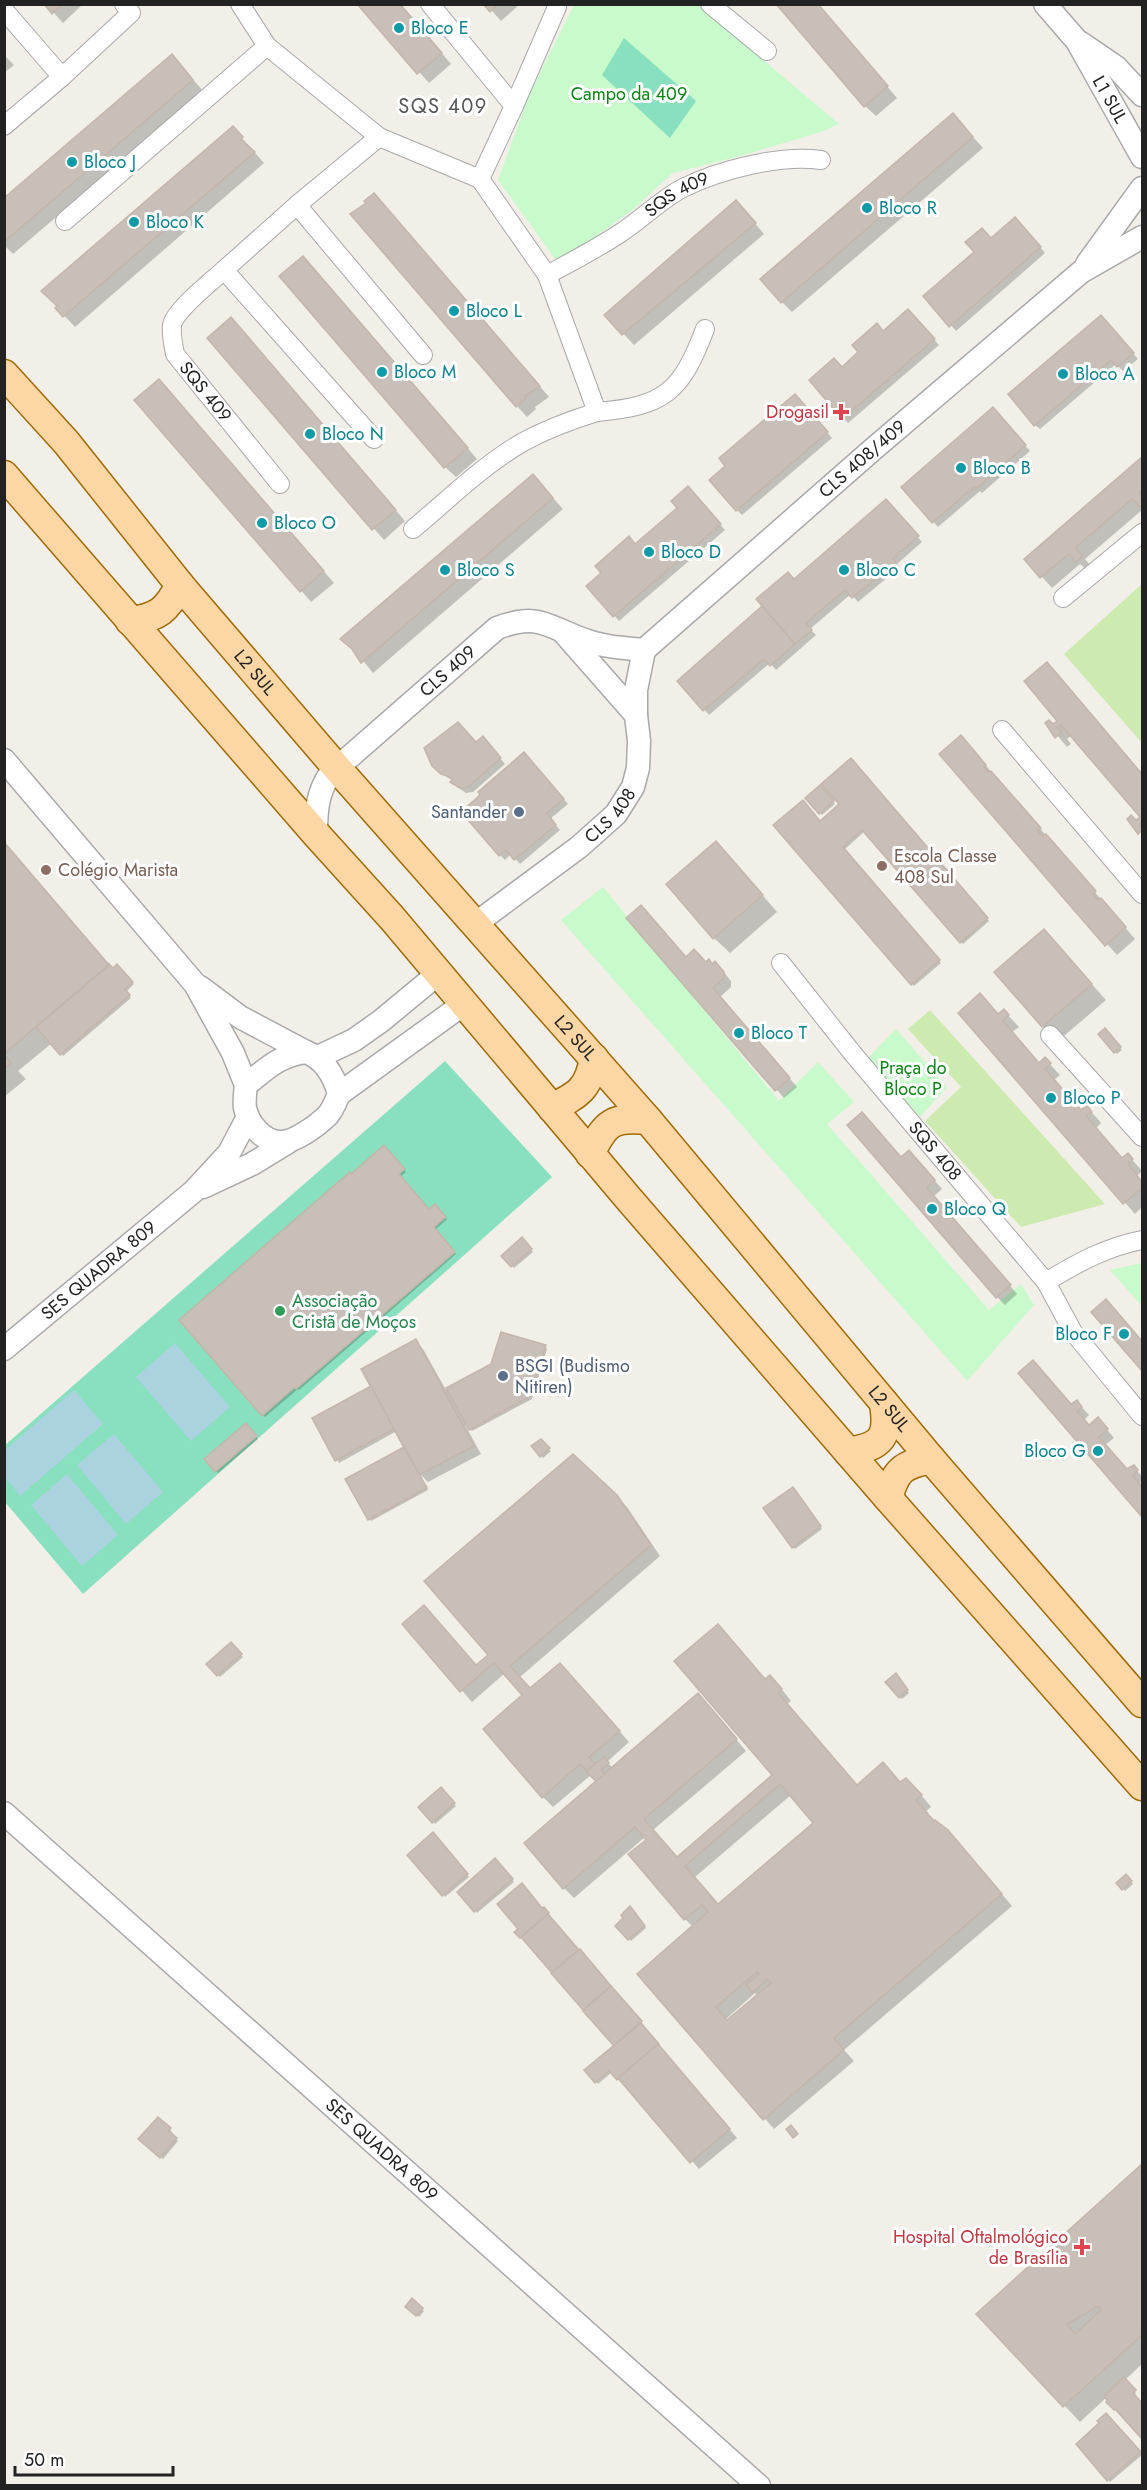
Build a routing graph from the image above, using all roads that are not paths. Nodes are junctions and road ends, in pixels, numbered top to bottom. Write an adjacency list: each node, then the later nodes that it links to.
1 (240, 4): 9 (street)
2 (430, 4): 13 (street)
3 (710, 4): 10 (street)
4 (1045, 4): 8 (street, L1 SUL)
5 (557, 5): 13 (street)
6 (132, 7): 11 (street)
7 (4, 10): 11 (street)
8 (1077, 41): 12 (street, L1 SUL); 16 (street, L1 SUL)
9 (267, 46): 15 (street); 21 (street)
10 (767, 51)
11 (62, 77): 14 (street)
12 (1143, 95)
13 (514, 106): 18 (street)
14 (4, 126)
15 (379, 137): 18 (street); 20 (street, SQS 409)
16 (1143, 157)
17 (821, 160): 25 (street, SQS 409)
18 (480, 179): 25 (street)
19 (1143, 188): 24 (street, CLS 408/409)
20 (297, 205): 23 (street, SQS 409); 27 (street)
21 (65, 221)
22 (1143, 237): 24 (street, CLS 408/409)
23 (224, 270): 30 (street); 32 (street, SQS 409)
24 (1081, 272): 39 (street, CLS 408/409)
25 (547, 275): 29 (street)
26 (705, 329): 29 (street)
27 (423, 355)
28 (4, 374): 35 (main road, L2 SUL)
29 (597, 412): 33 (street)
30 (374, 439)
31 (4, 475): 37 (main road)
32 (280, 484)
33 (413, 529)
34 (1143, 533): 36 (street)
35 (180, 585): 37 (main road); 43 (main road, L2 SUL)
36 (1062, 598)
37 (130, 621): 44 (main road)
38 (561, 630): 39 (street, CLS 409); 40 (street); 43 (street, CLS 409)
39 (644, 650): 40 (street, CLS 408)
40 (636, 715): 46 (street, CLS 408)
41 (1002, 730): 45 (street)
42 (4, 760): 49 (street)
43 (336, 767): 44 (street, CLS 409); 46 (main road, L2 SUL)
44 (316, 834): 48 (main road)
45 (1143, 894)
46 (475, 924): 53 (main road, L2 SUL)
47 (781, 963): 64 (street, SQS 408)
48 (440, 973): 50 (main road); 52 (street)
49 (195, 984): 52 (street); 54 (street)
50 (465, 1002): 55 (street); 56 (main road)
51 (1050, 1035): 59 (street)
52 (312, 1054): 54 (street); 55 (street)
53 (594, 1058): 56 (main road); 58 (main road, L2 SUL)
54 (246, 1085): 57 (street)
55 (339, 1094): 60 (street)
56 (552, 1108): 61 (main road)
57 (248, 1117): 60 (street); 62 (street, SES QUADRA 809)
58 (648, 1120): 61 (main road); 66 (main road, L2 SUL)
59 (1143, 1137)
60 (288, 1142): 62 (street, SES QUADRA 809)
61 (590, 1154): 68 (main road)
62 (194, 1191): 65 (street, SES QUADRA 809)
63 (1143, 1240): 64 (street)
64 (1046, 1282): 67 (street, SQS 408)
65 (4, 1349)
66 (884, 1403): 68 (main road); 69 (main road, L2 SUL)
67 (1143, 1416)
68 (848, 1452): 70 (main road)
69 (931, 1459): 70 (main road); 71 (main road, L2 SUL)
70 (888, 1498): 72 (main road)
71 (1143, 1703)
72 (1143, 1786)
73 (4, 1813): 74 (street, SES QUADRA 809)
74 (759, 2486)

